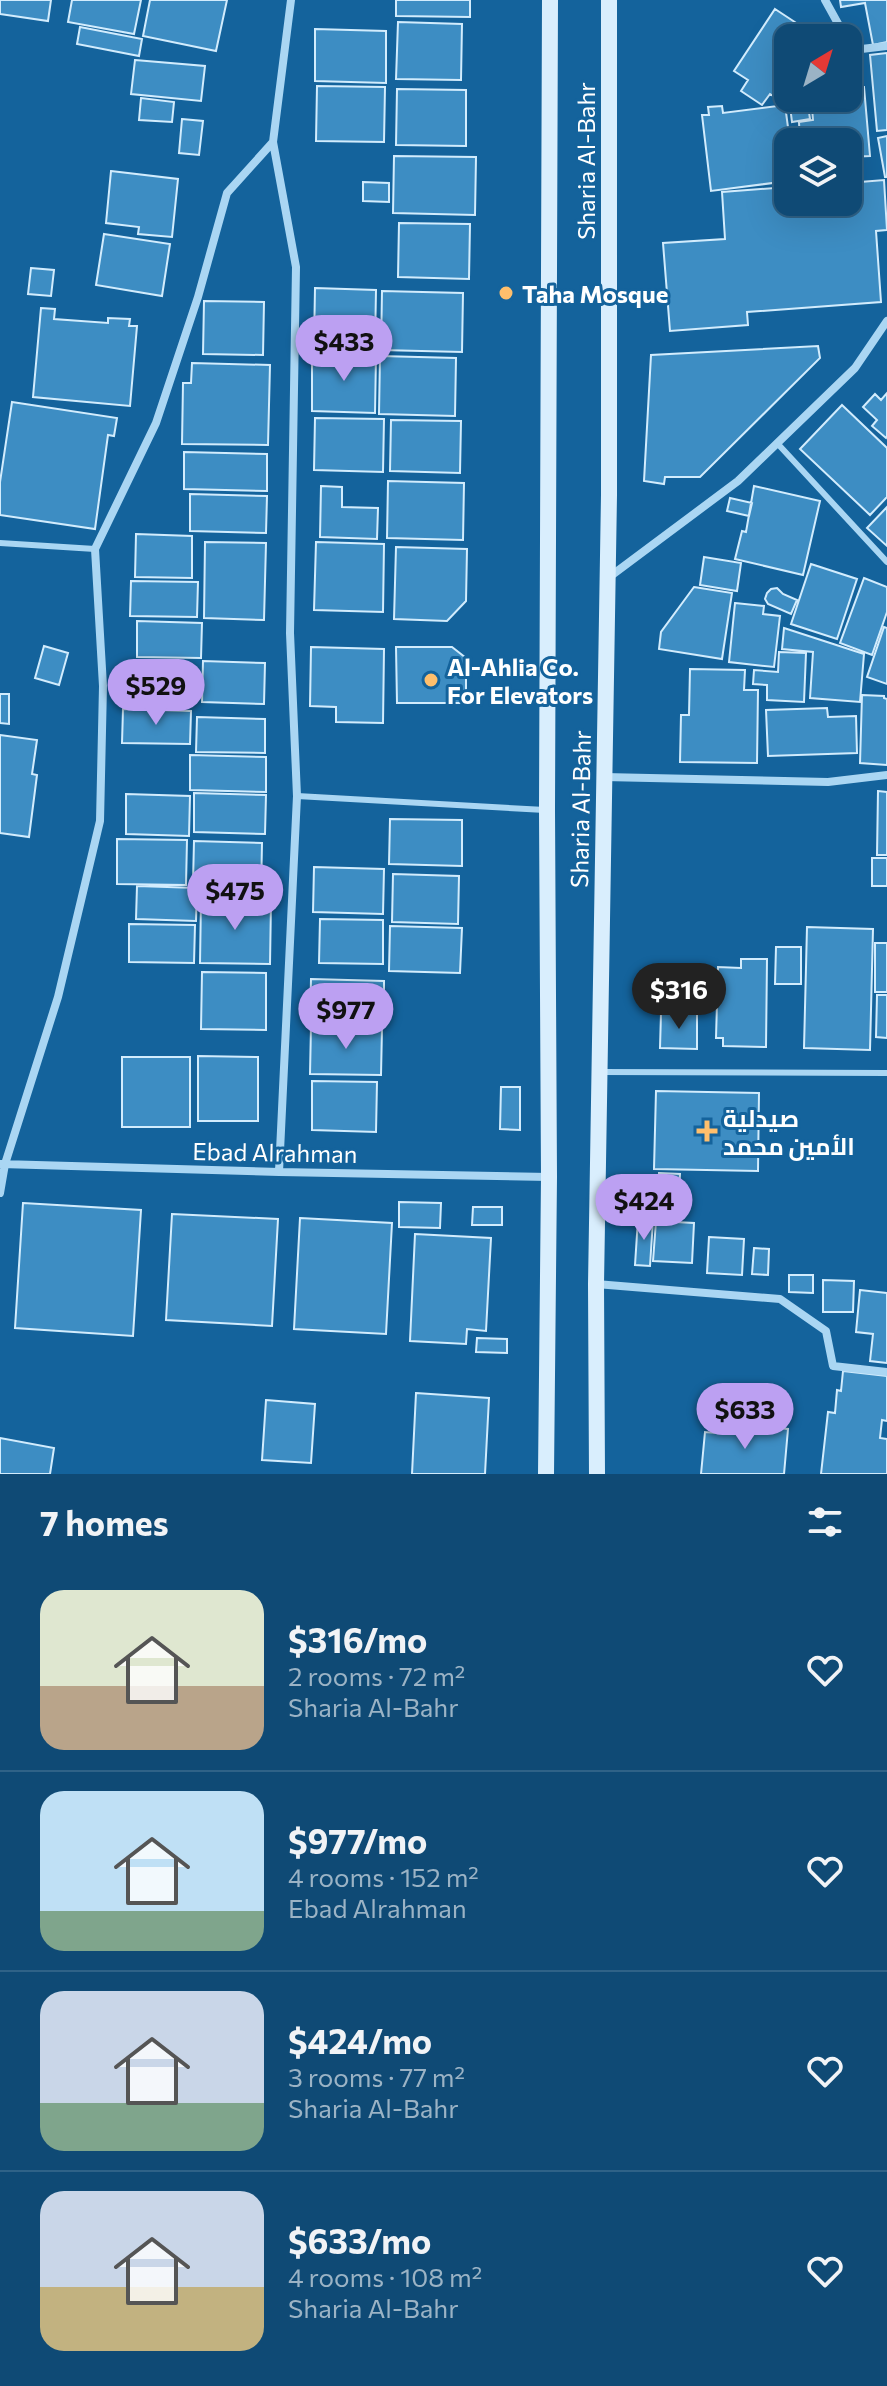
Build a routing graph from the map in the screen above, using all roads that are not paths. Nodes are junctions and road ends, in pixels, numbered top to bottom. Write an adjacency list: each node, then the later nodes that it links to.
1 (291, 0): 8 (street)
2 (550, 0): 18 (main road, Sharia Al-Bahr)
3 (609, 0): 14 (main road, Sharia Al-Bahr)
4 (825, 0): 5 (street)
5 (839, 24)
6 (887, 46): 7 (street)
7 (862, 49)
8 (273, 142): 12 (street); 17 (street)
9 (887, 321): 10 (street)
10 (777, 443): 13 (lane); 14 (street)
11 (0, 543): 12 (lane)
12 (95, 549): 21 (street)
13 (887, 562)
14 (608, 578): 16 (main road, Sharia Al-Bahr)
15 (887, 775): 16 (street)
16 (604, 777): 19 (main road, Sharia Al-Bahr)
17 (297, 796): 18 (lane); 22 (street)
18 (547, 810): 23 (main road, Sharia Al-Bahr)
19 (600, 1072): 20 (lane); 25 (main road, Sharia Al-Bahr)
20 (887, 1073)
21 (2, 1164): 22 (street, Ebad Alrahman); 24 (street)
22 (279, 1172): 23 (street, Ebad Alrahman)
23 (549, 1177): 27 (main road, Sharia Al-Bahr)
24 (0, 1193)
25 (596, 1284): 26 (street); 28 (main road, Sharia Al-Bahr)
26 (887, 1372)
27 (546, 1474)
28 (597, 1474)

